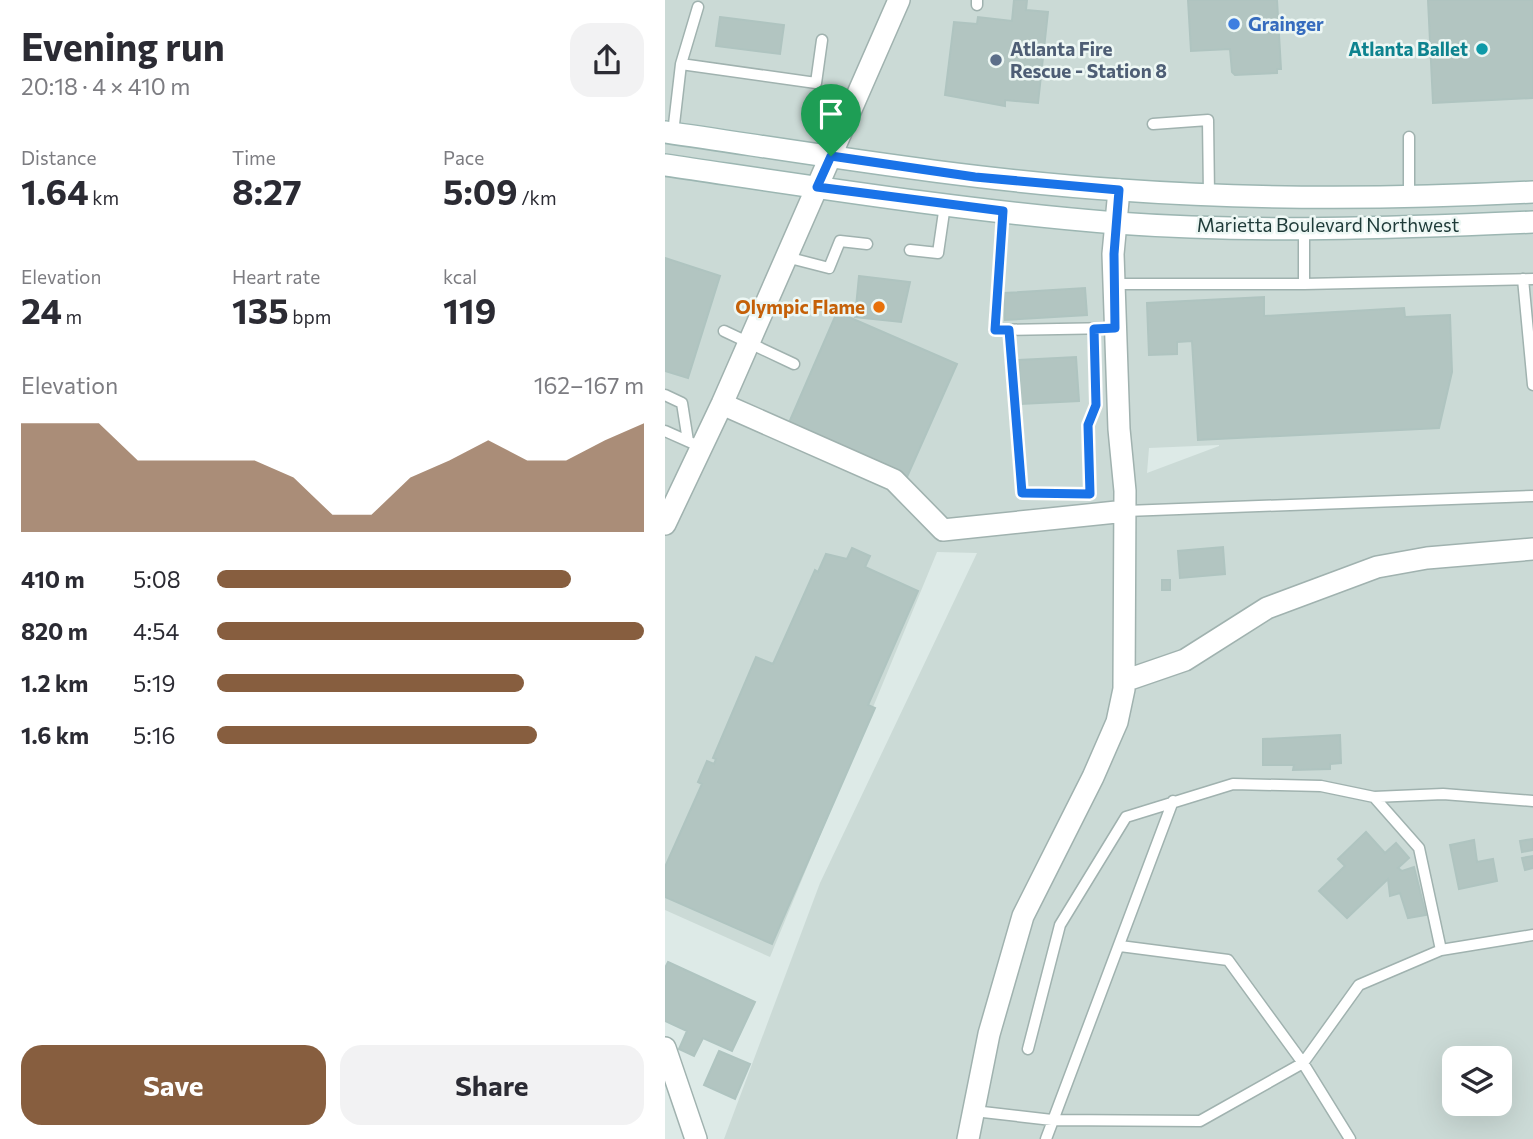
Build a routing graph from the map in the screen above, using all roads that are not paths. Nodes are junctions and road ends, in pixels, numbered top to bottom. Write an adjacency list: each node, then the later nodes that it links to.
1 (899, 0): 8 (street)
2 (698, 6): 4 (lane)
3 (822, 40): 4 (lane)
4 (681, 64): 6 (lane)
5 (1153, 124): 13 (lane)
6 (669, 132): 8 (street)
7 (1409, 137): 14 (lane)
8 (831, 156): 10 (street); 11 (street)
9 (665, 165): 10 (street, Marietta Boulevard Northwest)
10 (817, 187): 15 (street, Marietta Boulevard Northwest); 22 (street)
11 (1119, 190): 13 (street); 18 (street)
12 (1533, 192): 14 (street)
13 (1209, 195): 14 (street)
14 (1409, 195)
15 (945, 205): 16 (street, Marietta Boulevard Northwest); 21 (lane)
16 (1003, 211): 18 (street, Marietta Boulevard Northwest); 28 (lane)
17 (1533, 222): 19 (street, Marietta Boulevard Northwest)
18 (1116, 223): 19 (street, Marietta Boulevard Northwest); 24 (street)
19 (1304, 229): 25 (lane)
20 (867, 244): 22 (lane)
21 (909, 250)
22 (786, 257): 30 (street)
23 (1528, 279): 25 (lane); 32 (lane)
24 (1114, 284): 25 (lane); 26 (street)
25 (1304, 284)
26 (1115, 328): 27 (lane); 38 (street)
27 (1094, 329): 28 (lane); 28 (lane)
28 (1009, 330)
29 (724, 331): 30 (lane)
30 (749, 342): 31 (lane); 34 (street)
31 (794, 363)
32 (1533, 385)
33 (665, 396): 36 (lane)
34 (722, 404): 36 (street); 38 (street)
35 (665, 431): 36 (lane)
36 (695, 444): 39 (street)
37 (1533, 496): 38 (lane)
38 (1126, 511): 41 (street)
39 (667, 517)
40 (1533, 549): 41 (street)
41 (1124, 681): 51 (street)
42 (1374, 797): 43 (lane); 44 (lane); 47 (lane)
43 (1173, 801): 46 (lane); 49 (lane)
44 (1533, 801)
45 (1533, 935): 47 (lane)
46 (1120, 946): 50 (lane); 52 (lane)
47 (1441, 950): 50 (lane)
48 (665, 1048): 53 (street)
49 (1027, 1049)
50 (1303, 1063): 52 (lane); 56 (lane)
51 (974, 1111): 52 (lane); 54 (street)
52 (1052, 1120): 55 (lane)
53 (696, 1139)
54 (968, 1139)
55 (1046, 1139)
56 (1350, 1139)

